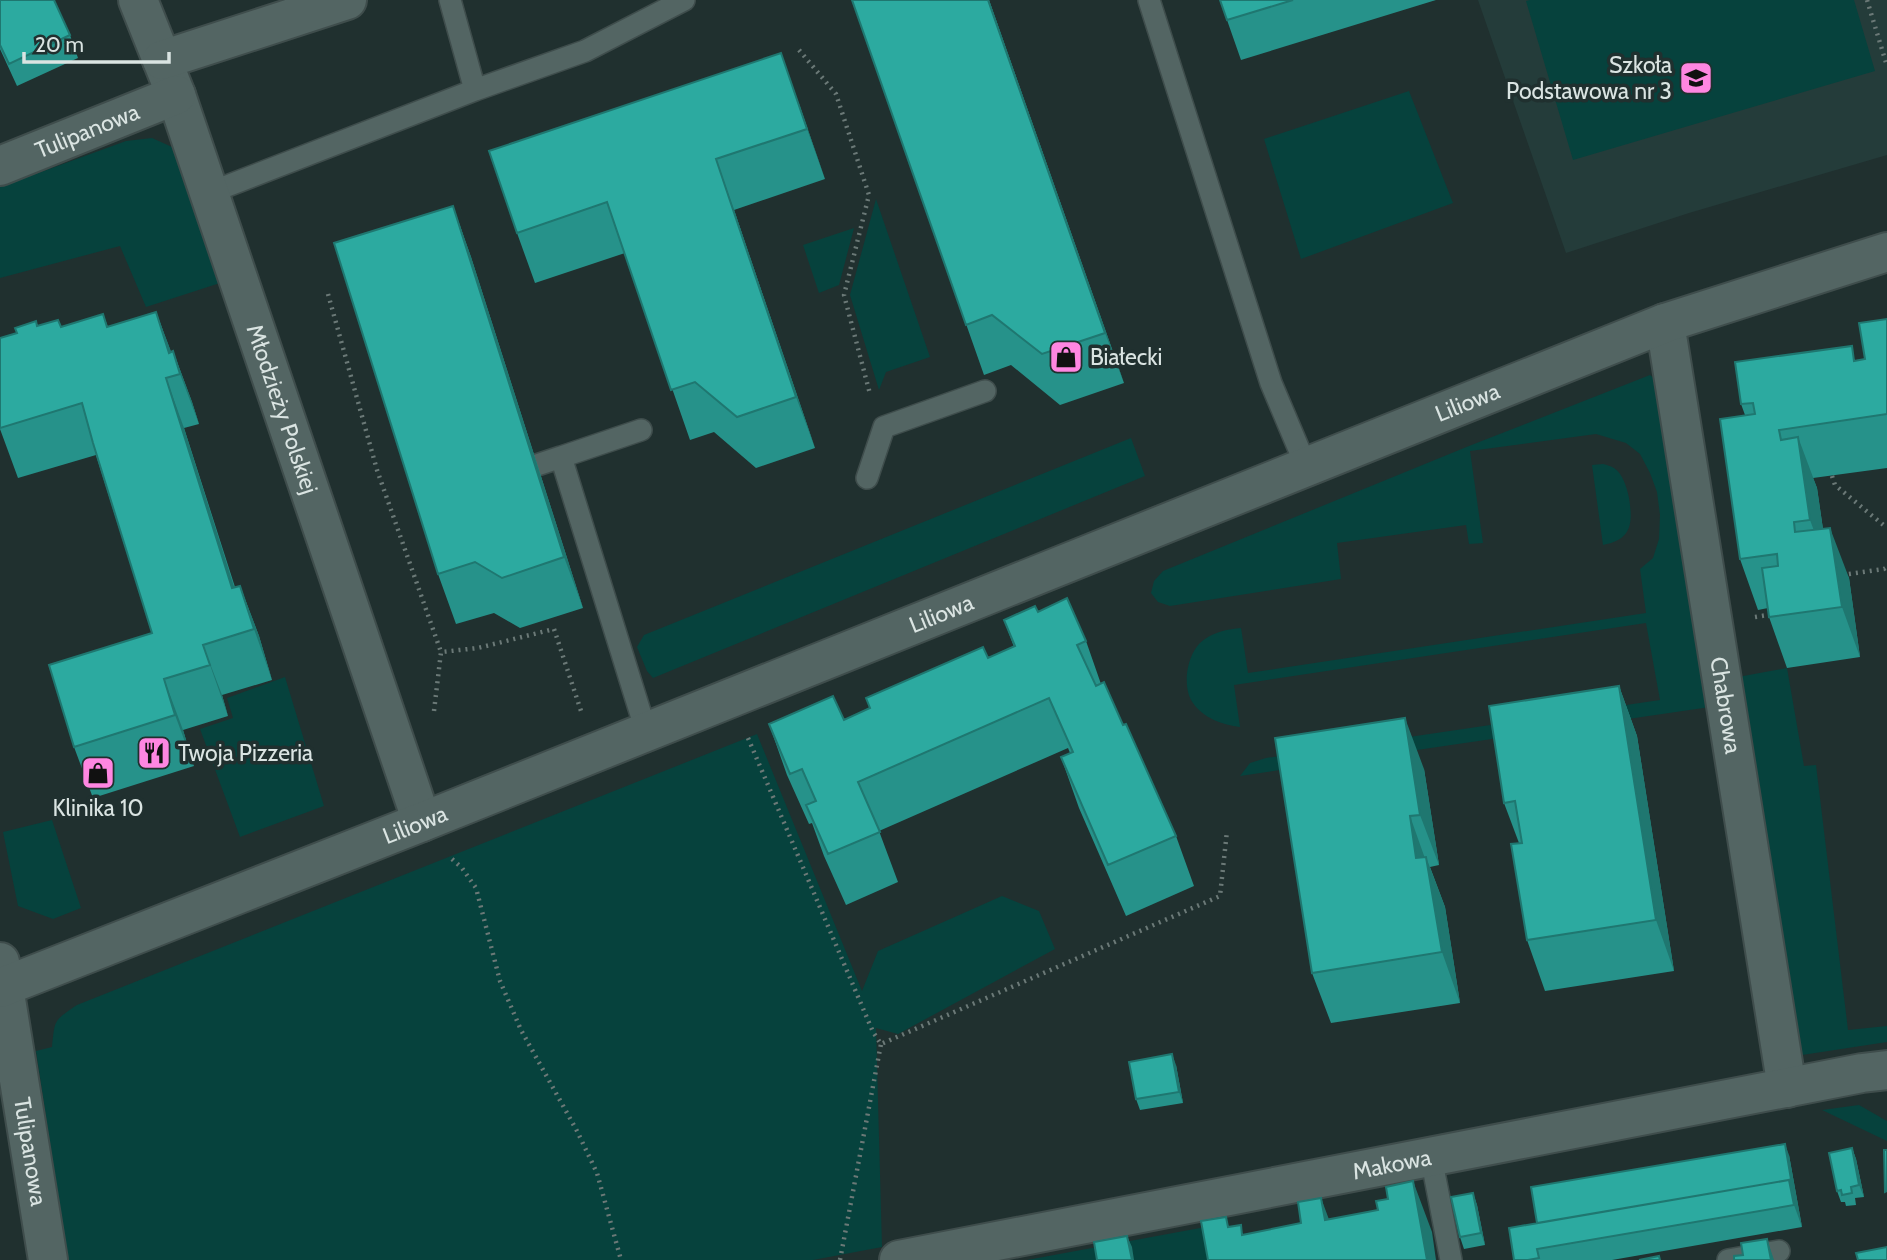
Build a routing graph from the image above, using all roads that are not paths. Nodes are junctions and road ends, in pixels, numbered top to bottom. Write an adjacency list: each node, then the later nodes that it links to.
1 (138, 0): 6 (street, Młodzieży Polskiej)
2 (347, 0): 6 (street)
3 (450, 0): 7 (lane)
4 (684, 0): 7 (lane)
5 (1149, 0): 17 (lane)
6 (162, 60): 8 (street, Młodzieży Polskiej)
7 (475, 90): 10 (lane)
8 (176, 95): 9 (street, Tulipanowa); 10 (street, Młodzieży Polskiej)
9 (0, 166)
10 (209, 193): 20 (street, Młodzieży Polskiej)
11 (1887, 252): 12 (street, Liliowa)
12 (1665, 323): 17 (street, Liliowa); 23 (street, Chabrowa)
13 (985, 391): 18 (lane)
14 (641, 430): 15 (lane)
15 (561, 457): 16 (lane); 19 (lane)
16 (537, 465)
17 (1306, 466): 19 (street, Liliowa)
18 (867, 478)
19 (646, 732): 20 (street, Liliowa)
20 (422, 822): 21 (street, Liliowa)
21 (1, 979): 26 (street, Tulipanowa)
22 (1887, 1070): 23 (street, Makowa)
23 (1787, 1088): 24 (street, Makowa)
24 (1430, 1157): 27 (street, Makowa); 28 (lane)
25 (1780, 1251): 29 (lane)
26 (48, 1260)
27 (899, 1260)
28 (1451, 1260)
29 (1728, 1260)

